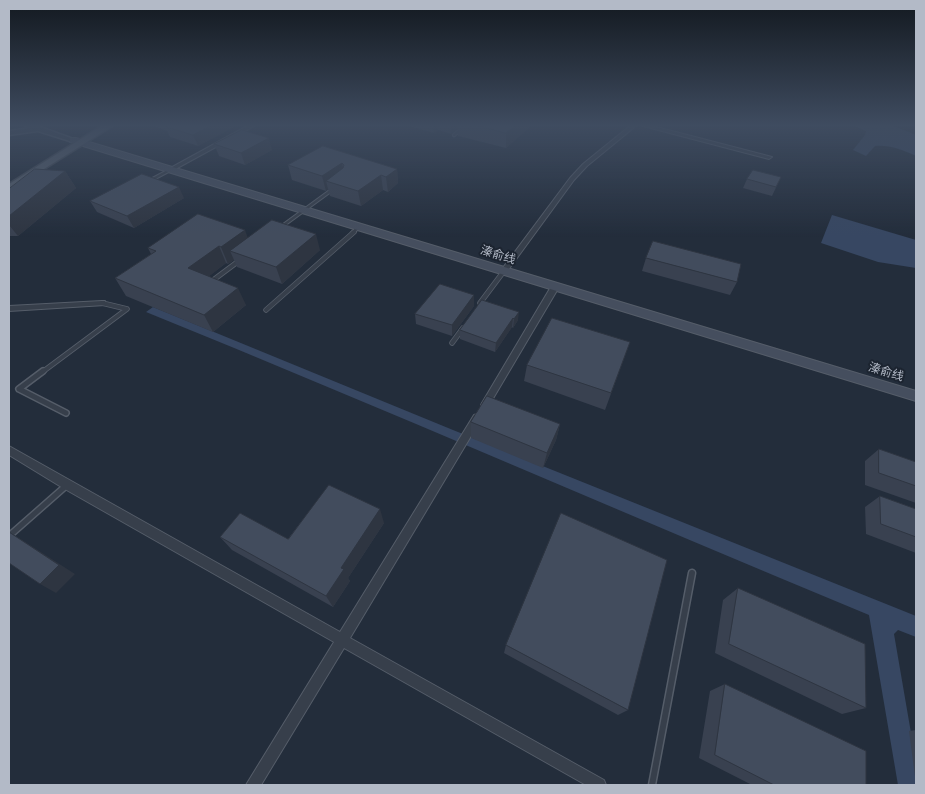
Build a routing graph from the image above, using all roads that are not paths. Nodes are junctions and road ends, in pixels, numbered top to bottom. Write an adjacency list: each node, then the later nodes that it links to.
1 (41, 162): 7 (main road)
2 (47, 162): 10 (main road)
3 (143, 162): 6 (main road, 溱俞线)
4 (184, 162): 6 (street)
5 (590, 162): 15 (street)
6 (168, 170): 8 (lane); 11 (main road, 溱俞线)
7 (9, 181)
8 (143, 184)
9 (337, 186): 11 (lane)
10 (9, 188)
11 (303, 210): 12 (main road, 溱俞线); 13 (lane)
12 (359, 227): 15 (main road, 溱俞线); 20 (lane)
13 (273, 233)
14 (244, 256): 16 (lane)
15 (504, 271): 17 (main road, 溱俞线); 21 (lane)
16 (207, 285)
17 (555, 287): 24 (main road, 溱俞线); 30 (street)
18 (102, 303): 19 (street); 25 (lane)
19 (9, 309)
20 (266, 310)
21 (475, 311)
22 (463, 327): 23 (lane)
23 (452, 343)
24 (916, 396)
25 (66, 413)
26 (9, 450): 27 (street)
27 (67, 485): 28 (lane); 30 (street)
28 (9, 536)
29 (692, 573): 33 (lane)
30 (341, 638): 31 (street); 32 (street)
31 (253, 785)
32 (599, 785)
33 (652, 785)

